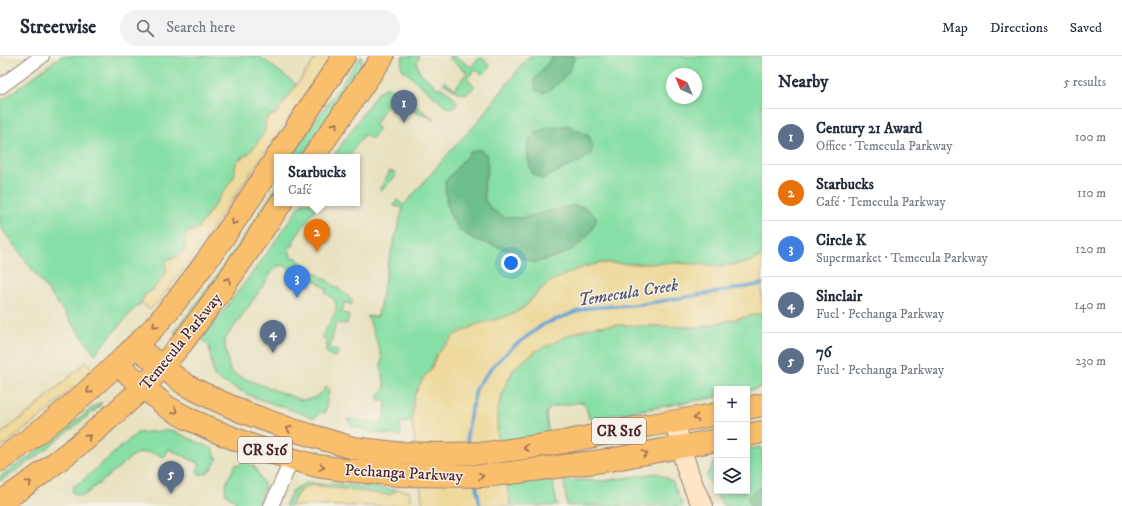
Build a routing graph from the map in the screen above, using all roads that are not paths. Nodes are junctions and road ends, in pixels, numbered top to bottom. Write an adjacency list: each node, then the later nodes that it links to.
1 (42, 56): 4 (street)
2 (344, 56): 5 (main road, Temecula Parkway)
3 (383, 56): 6 (main road, one-way to 3)
4 (0, 87)
5 (279, 154)
6 (315, 154)
7 (274, 161): 9 (main road, Temecula Parkway, one-way to 9)
8 (279, 206): 11 (main road, Temecula Parkway, one-way to 8)
9 (135, 346): 10 (main road, Temecula Parkway); 11 (main road, Pechanga Parkway / CR S16)
10 (117, 364): 12 (main road, Pechanga Parkway / CR S16); 22 (main road, Temecula Parkway, one-way to 22)
11 (163, 367): 12 (main road, Temecula Parkway); 16 (main road, Pechanga Parkway / CR S16, one-way to 11)
12 (144, 387): 21 (main road, Pechanga Parkway / CR S16, one-way to 21); 23 (main road, Temecula Parkway, one-way to 12)
13 (762, 404): 14 (main road)
14 (750, 407)
15 (714, 415): 16 (main road, Pechanga Parkway / CR S16, one-way to 16)
16 (675, 422): 20 (main road)
17 (762, 432): 18 (main road)
18 (750, 434)
19 (714, 441): 20 (main road, Pechanga Parkway / CR S16)
20 (681, 447): 21 (main road, Pechanga Parkway / CR S16, one-way to 20); 25 (main road)
21 (292, 459): 24 (street)
22 (0, 460)
23 (0, 503)
24 (271, 506)
25 (703, 506)

